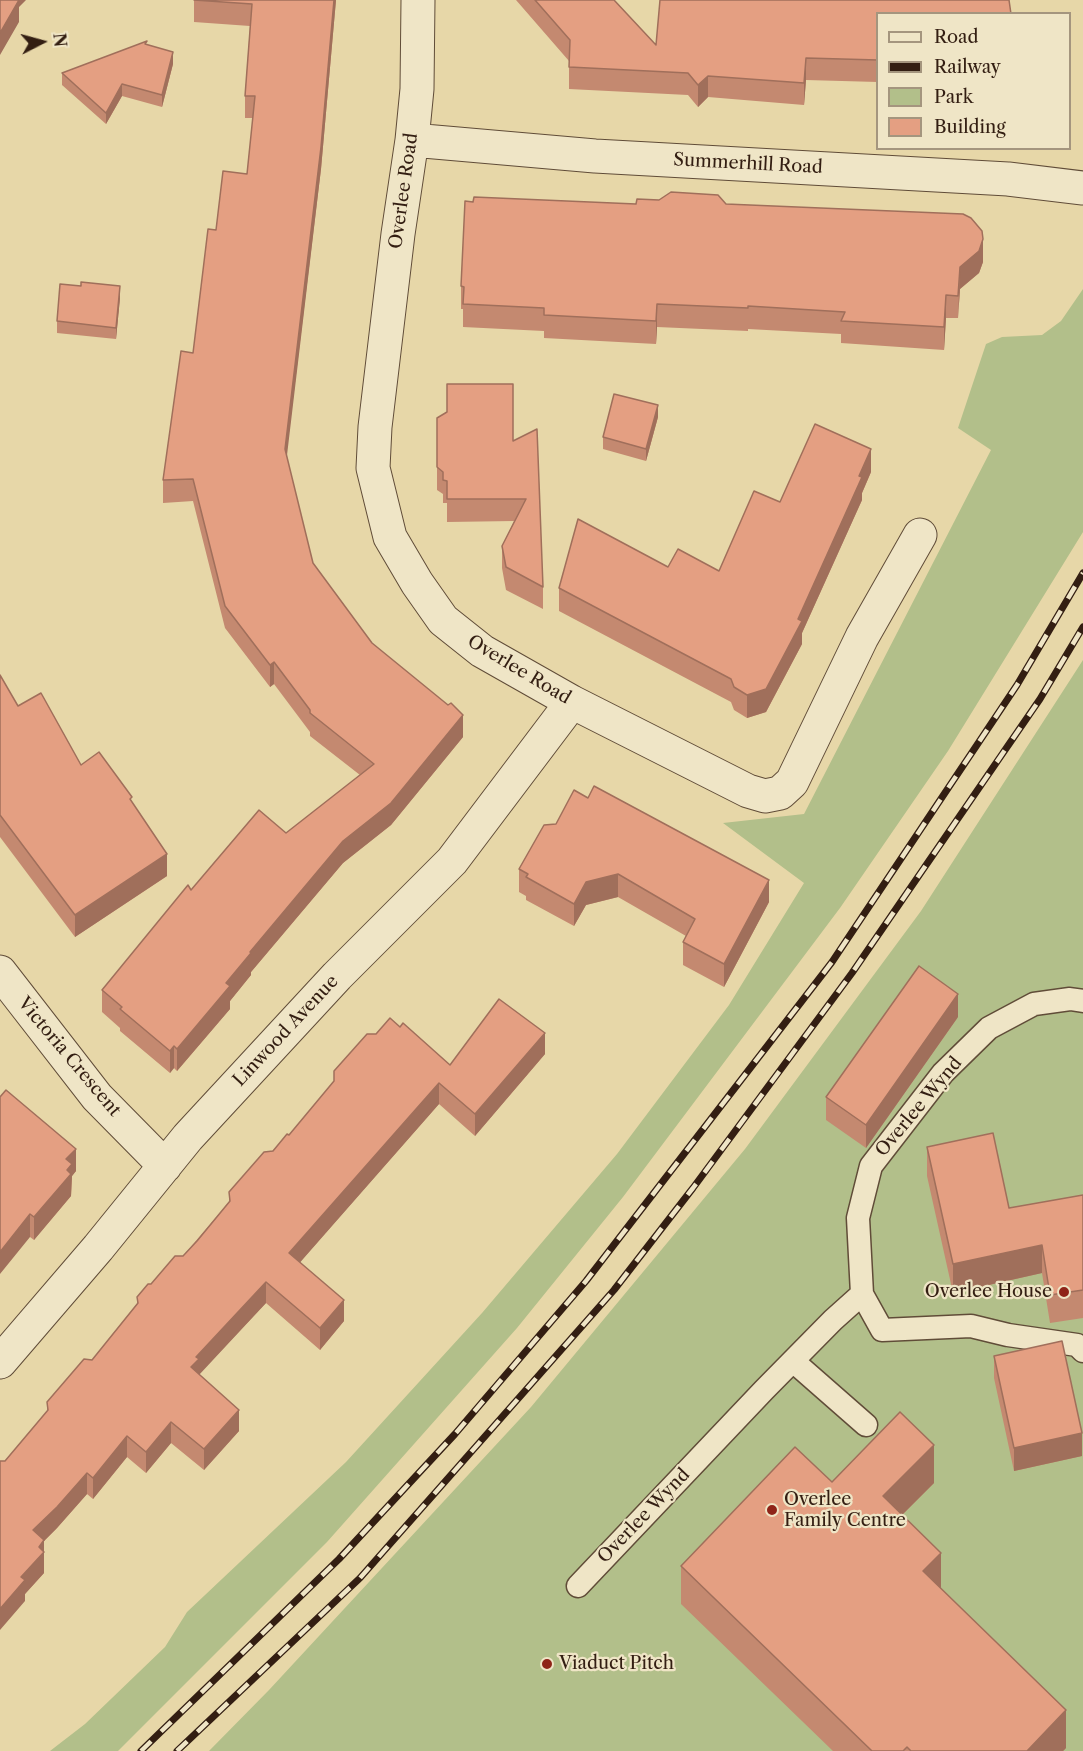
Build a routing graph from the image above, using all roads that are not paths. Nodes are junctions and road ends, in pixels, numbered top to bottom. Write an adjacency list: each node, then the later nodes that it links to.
1 (418, 0): 2 (street, Overlee Road)
2 (412, 140): 3 (street, Summerhill Road); 5 (street, Overlee Road)
3 (1083, 188)
4 (920, 535): 5 (street, Overlee Road)
5 (572, 702): 8 (street, Linwood Avenue)
6 (0, 972): 8 (street, Victoria Crescent)
7 (1083, 1001): 9 (lane, Overlee Wynd)
8 (165, 1166): 12 (street, Linwood Avenue)
9 (862, 1294): 10 (lane, Overlee Wynd); 11 (lane, Overlee Wynd)
10 (1083, 1351)
11 (793, 1361): 13 (lane); 14 (lane, Overlee Wynd)
12 (0, 1362)
13 (866, 1425)
14 (578, 1586)

